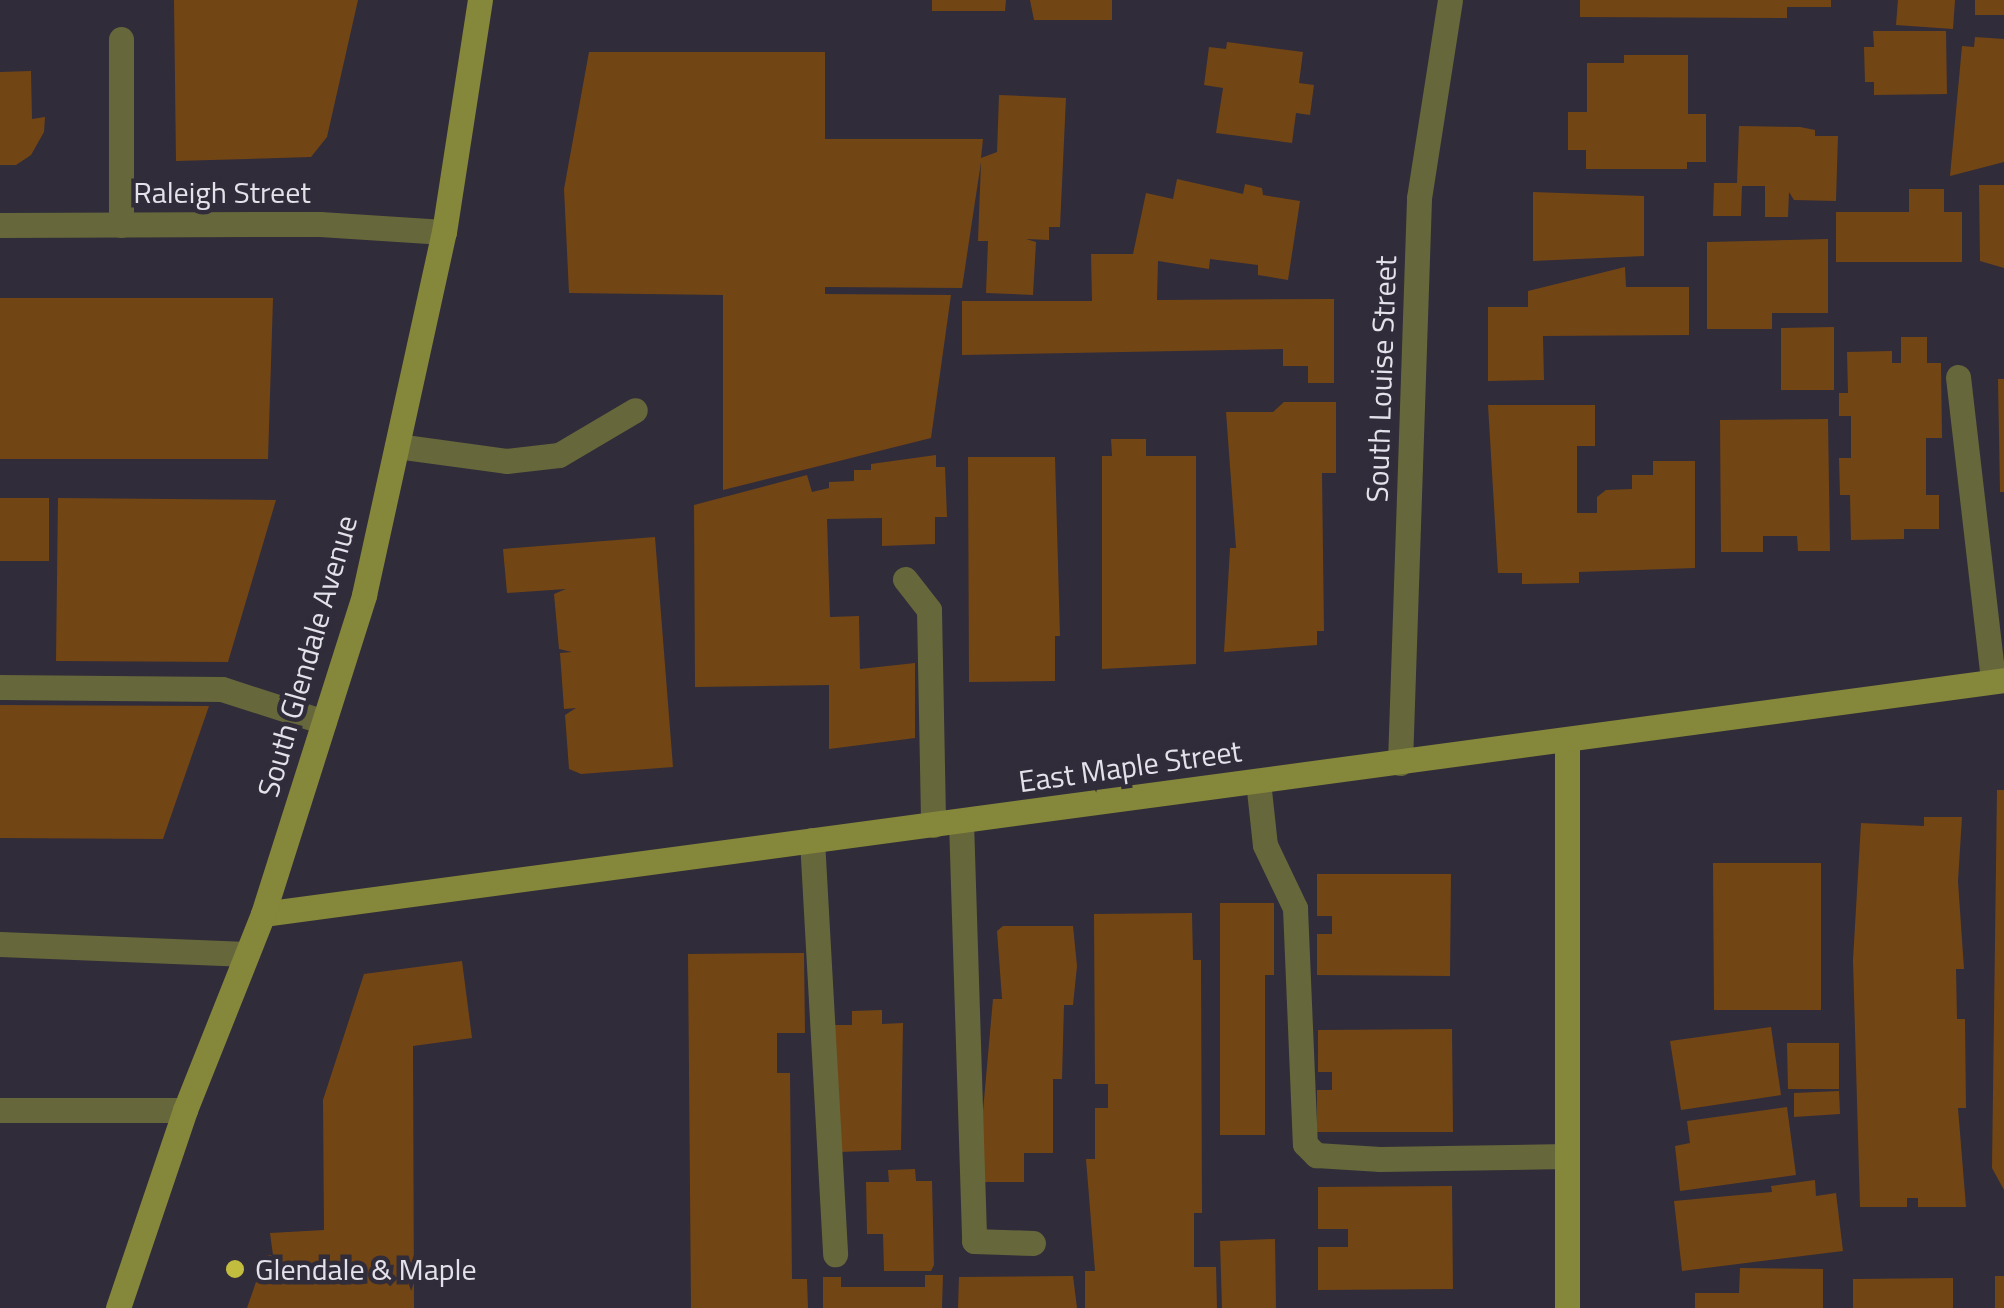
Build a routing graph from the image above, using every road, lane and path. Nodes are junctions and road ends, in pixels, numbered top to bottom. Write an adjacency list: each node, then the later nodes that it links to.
1 (480, 0): 6 (street, South Glendale Avenue)
2 (1450, 0): 15 (street, South Louise Street)
3 (120, 39): 5 (street)
4 (0, 225): 5 (street, Raleigh Street)
5 (120, 225): 6 (street, Raleigh Street)
6 (444, 232): 9 (street, South Glendale Avenue)
7 (1958, 377): 11 (street)
8 (635, 410): 9 (street)
9 (397, 446): 13 (street, South Glendale Avenue)
10 (905, 579): 18 (street)
11 (1998, 680): 14 (street, East Maple Street)
12 (0, 687): 13 (street)
13 (324, 722): 20 (street, South Glendale Avenue)
14 (1567, 740): 15 (street, East Maple Street); 25 (street)
15 (1400, 763): 16 (street, East Maple Street)
16 (1258, 782): 17 (street, East Maple Street); 25 (street)
17 (961, 821): 18 (street, East Maple Street); 26 (street)
18 (933, 824): 19 (street, East Maple Street)
19 (812, 840): 20 (street, East Maple Street); 27 (street)
20 (263, 914): 22 (street, South Glendale Avenue)
21 (0, 944): 22 (street)
22 (247, 954): 24 (street, South Glendale Avenue)
23 (0, 1110): 24 (street)
24 (185, 1110): 28 (street, South Glendale Avenue)
25 (1567, 1156): 29 (street)
26 (1032, 1242)
27 (835, 1254)
28 (118, 1308)
29 (1567, 1308)

